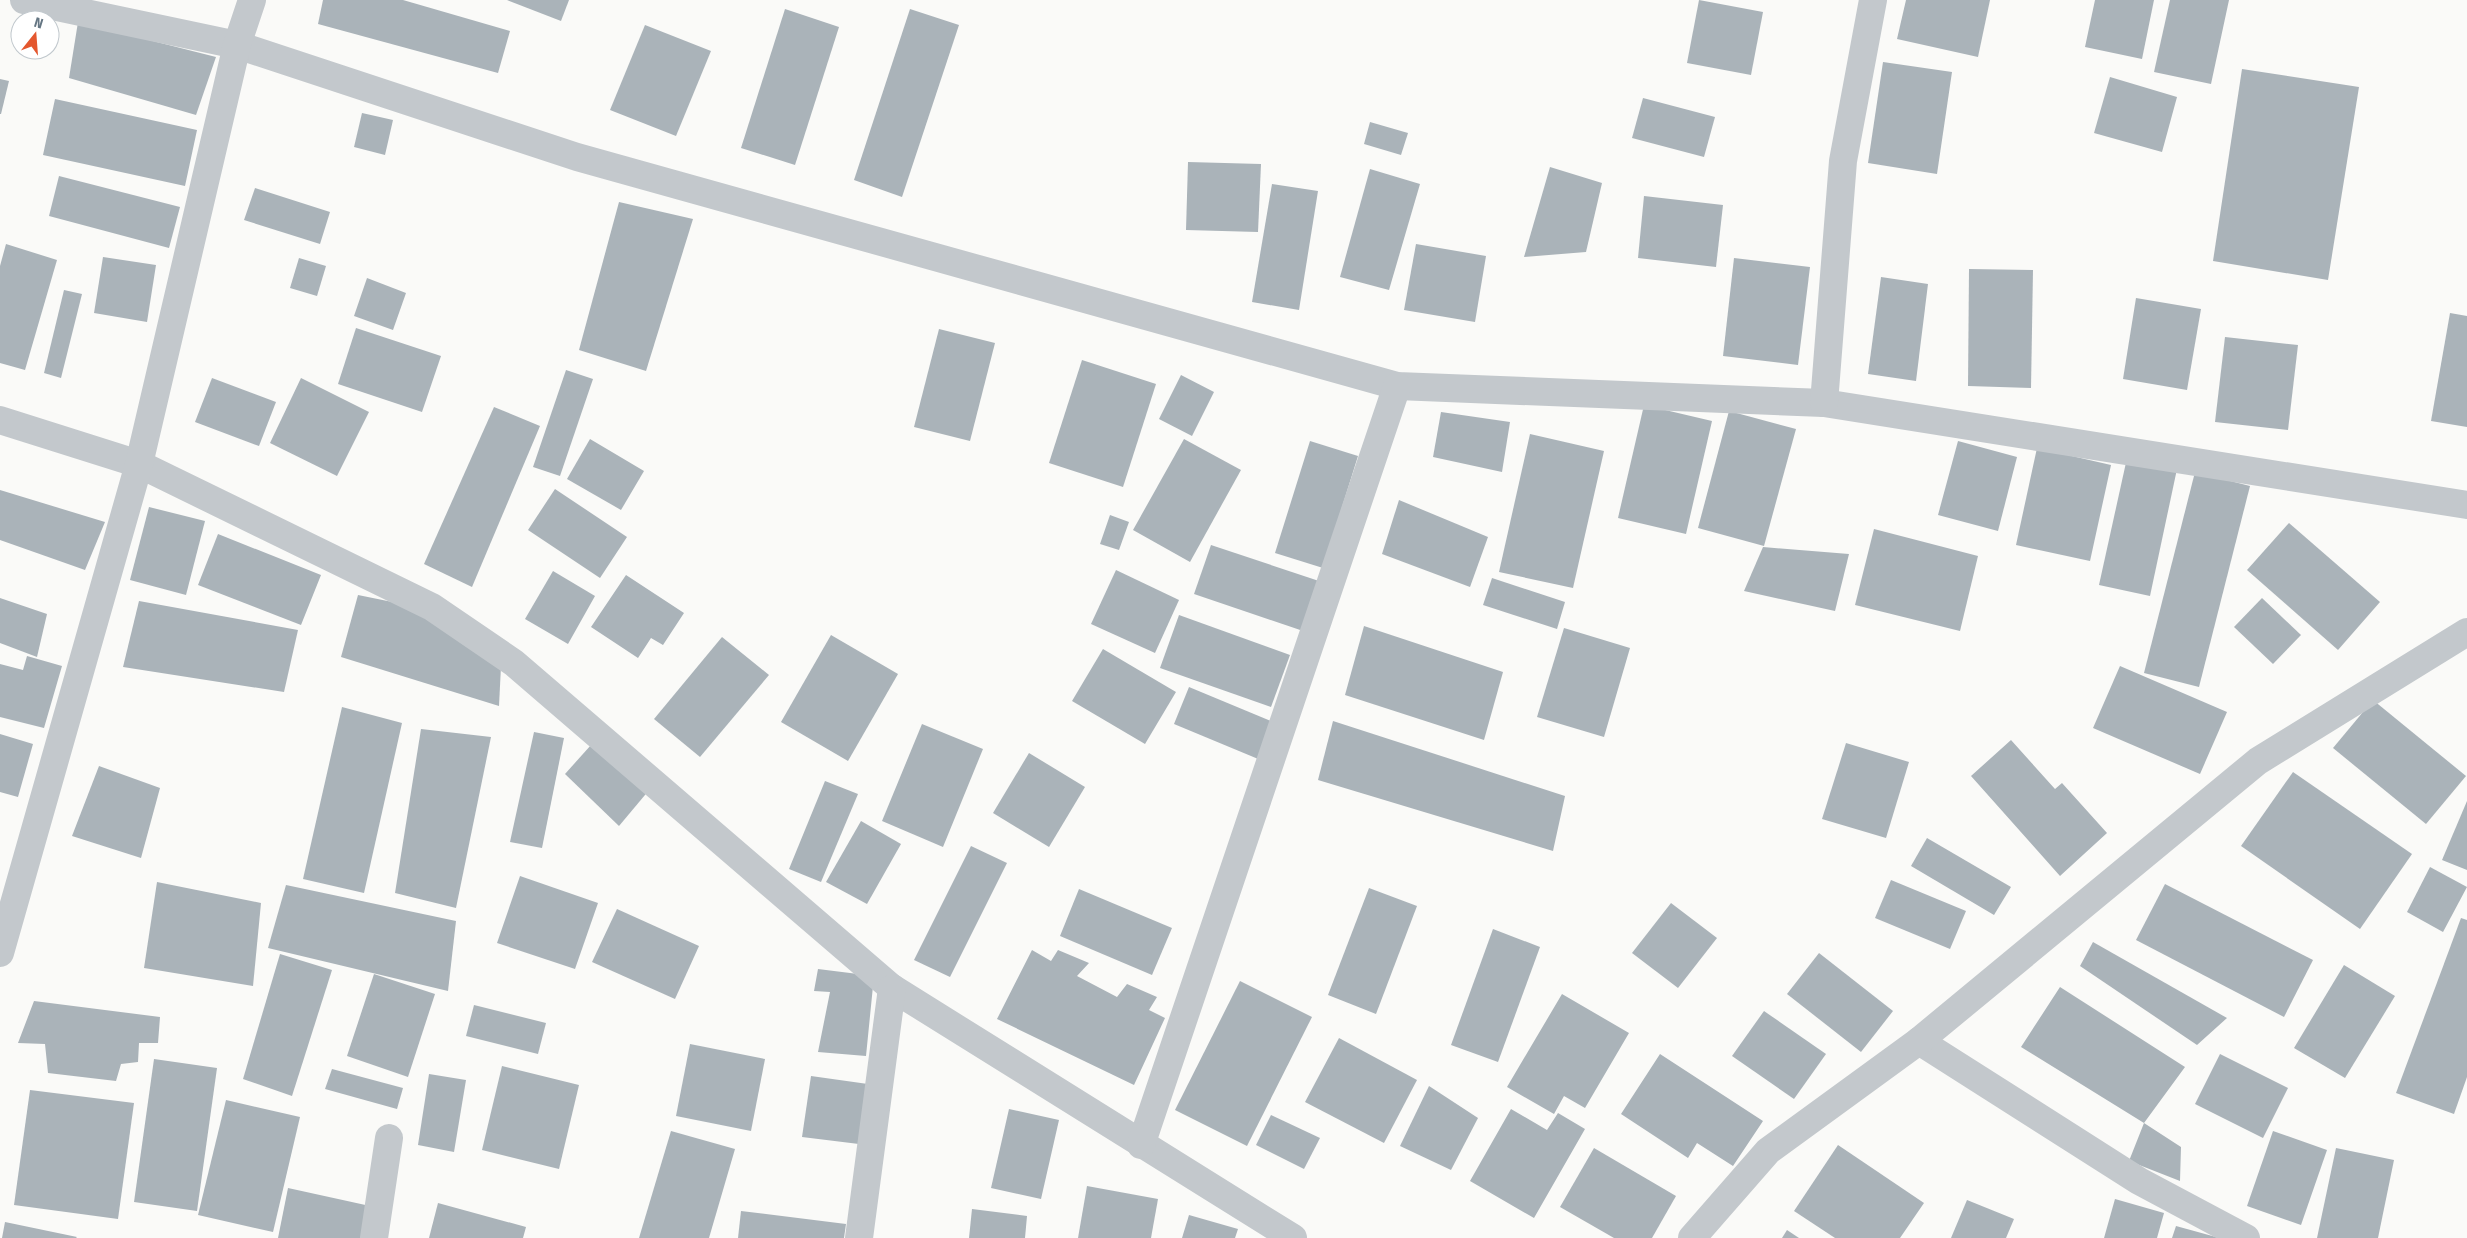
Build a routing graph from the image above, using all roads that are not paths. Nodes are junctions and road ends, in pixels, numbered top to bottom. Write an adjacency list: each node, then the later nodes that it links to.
1 (24, 0): 4 (street)
2 (252, 0): 4 (street)
3 (1873, 0): 6 (street)
4 (236, 44): 5 (street); 8 (street)
5 (1397, 386): 6 (street); 15 (street)
6 (1824, 404): 9 (street)
7 (0, 420): 8 (street)
8 (138, 464): 11 (street); 12 (street)
9 (2467, 505)
10 (2467, 632): 13 (street)
11 (0, 953)
12 (892, 988): 15 (street); 17 (street)
13 (1919, 1042): 19 (street); 20 (street)
14 (389, 1138): 16 (street)
15 (1141, 1145): 18 (street)
16 (374, 1238)
17 (859, 1238)
18 (1293, 1238)
19 (1692, 1238)
20 (2246, 1238)

